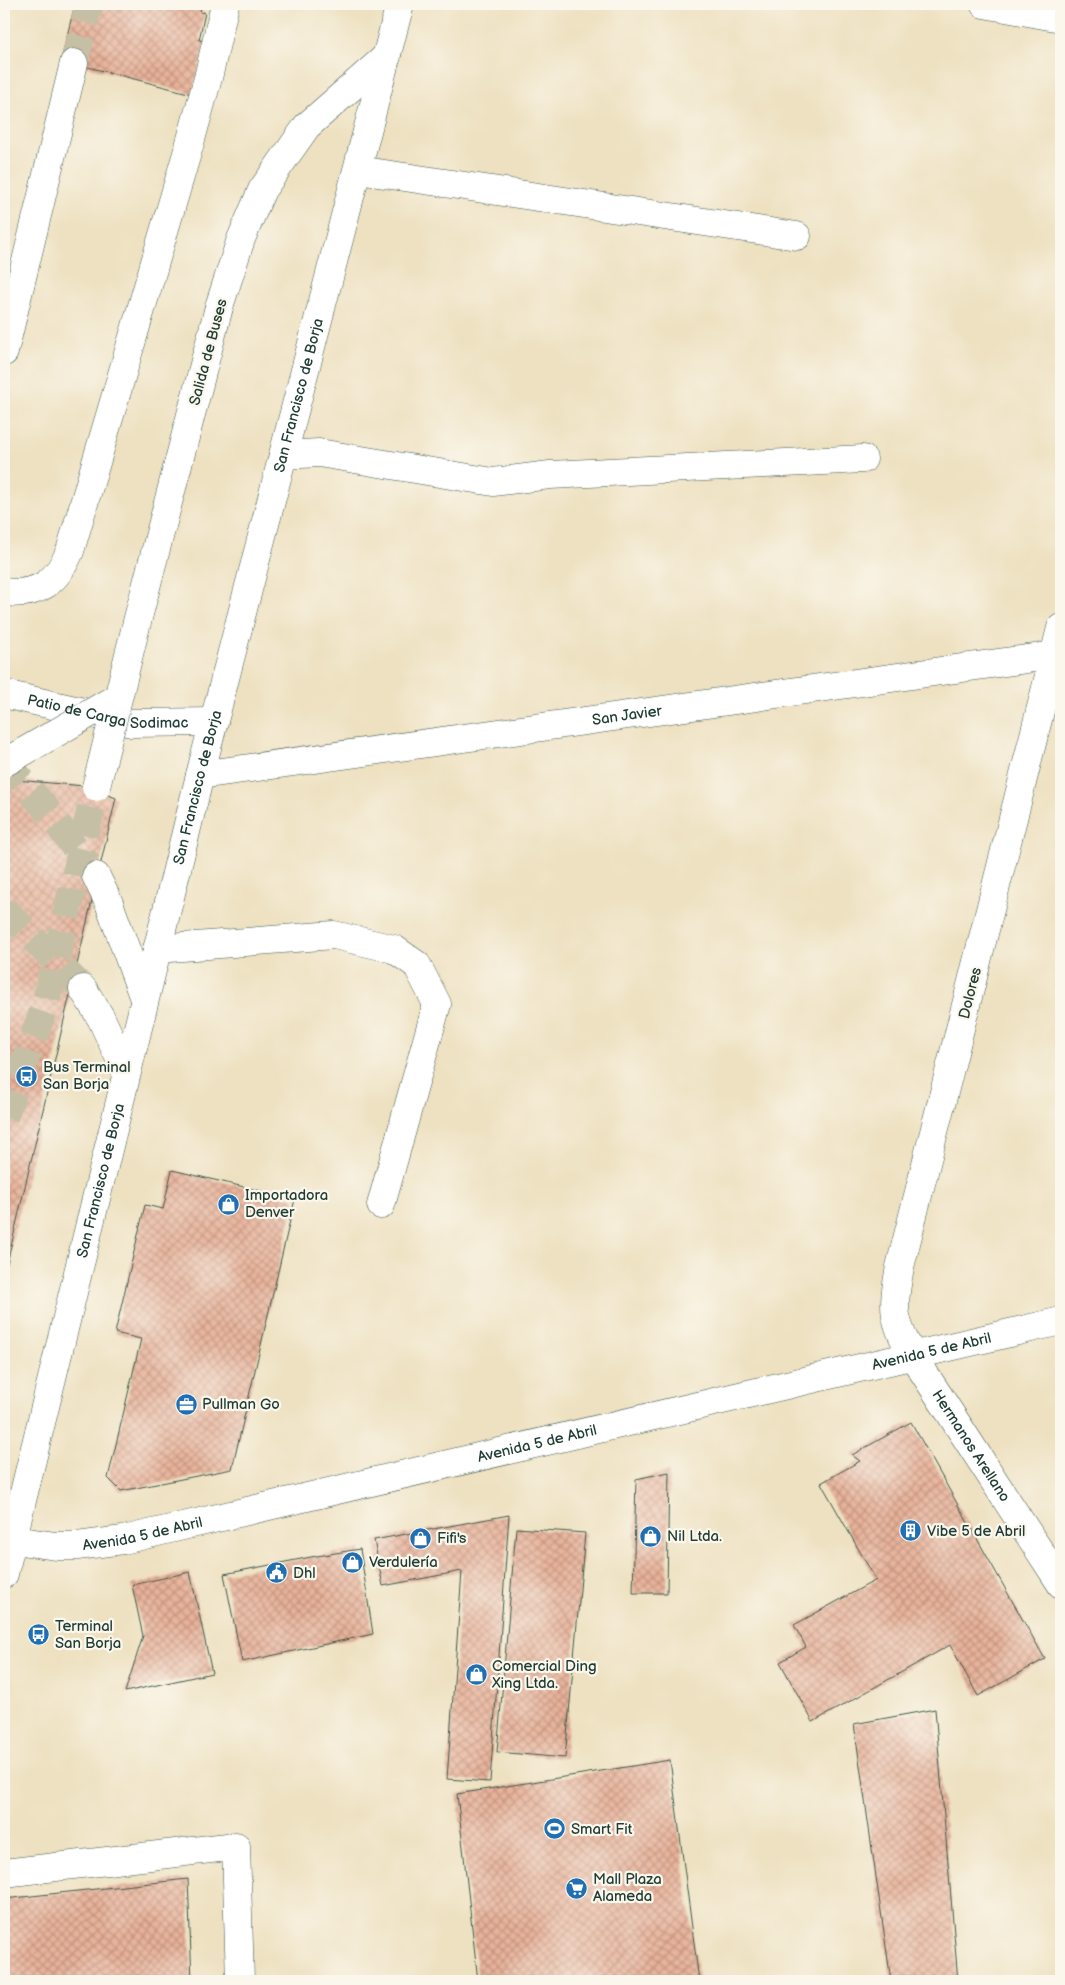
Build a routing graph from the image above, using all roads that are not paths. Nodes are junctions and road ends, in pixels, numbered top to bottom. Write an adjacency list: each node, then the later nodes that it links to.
1 (225, 4): 12 (street)
2 (400, 4): 5 (street, San Francisco de Borja)
3 (984, 4): 4 (street)
4 (1061, 18)
5 (387, 56): 7 (street, San Francisco de Borja); 16 (street, Salida de Buses, bridge)
6 (74, 64): 9 (street)
7 (358, 170): 8 (street); 10 (street, San Francisco de Borja)
8 (797, 236)
9 (4, 352)
10 (284, 455): 11 (street); 17 (street, San Francisco de Borja)
11 (863, 459)
12 (4, 592)
13 (1061, 628): 14 (street, Dolores)
14 (1055, 655): 19 (street, San Javier); 28 (street, Dolores)
15 (4, 694): 17 (street, Patio de Carga Sodimac)
16 (118, 697): 18 (street, bridge); 20 (street, Salida de Buses, bridge)
17 (214, 722): 19 (street, San Francisco de Borja)
18 (4, 763)
19 (200, 775): 22 (street, San Francisco de Borja)
20 (96, 787)
21 (96, 876): 24 (street)
22 (157, 949): 24 (street, San Francisco de Borja); 26 (street)
23 (83, 989): 25 (street)
24 (144, 998): 25 (street, San Francisco de Borja)
25 (126, 1072): 29 (street, San Francisco de Borja)
26 (382, 1205)
27 (1061, 1322): 28 (street, Avenida 5 de Abril)
28 (913, 1356): 29 (street, Avenida 5 de Abril); 31 (street, Hermanos Arellano)
29 (12, 1540): 30 (street, San Francisco de Borja)
30 (4, 1574)
31 (1061, 1584)
32 (4, 1872): 33 (street)
33 (240, 1981)

